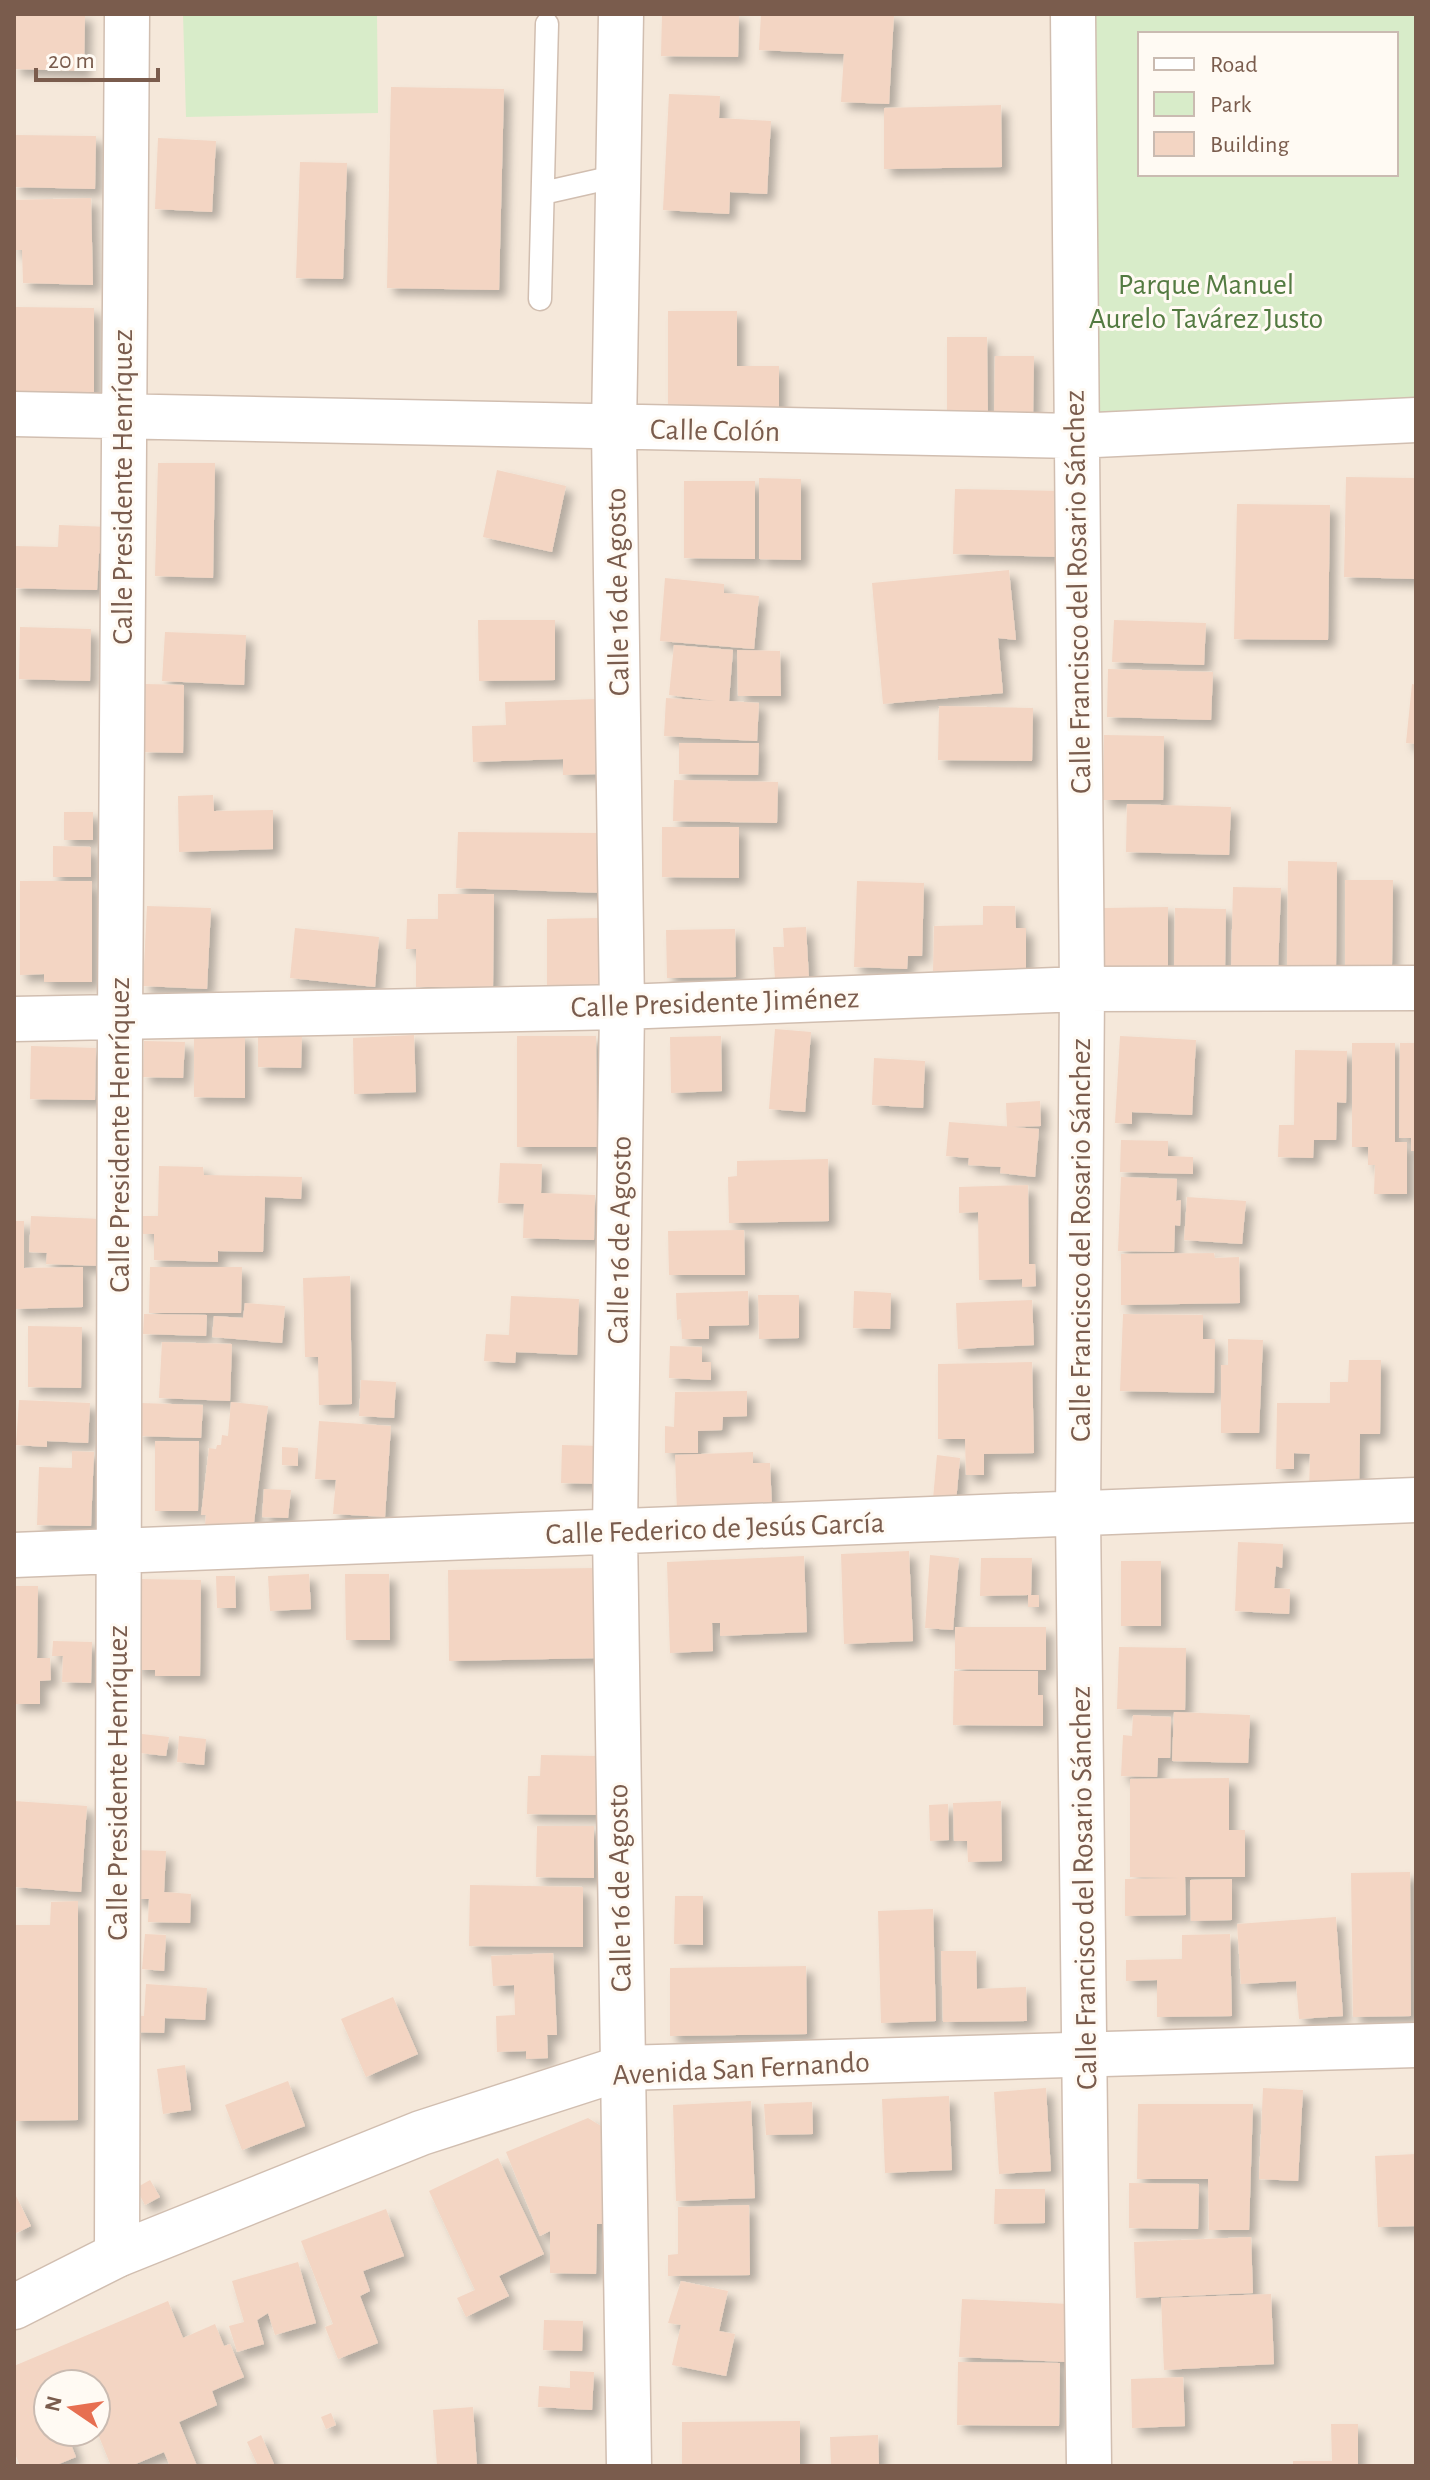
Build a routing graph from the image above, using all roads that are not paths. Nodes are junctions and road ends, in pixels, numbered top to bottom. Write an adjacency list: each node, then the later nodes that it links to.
1 (127, 14): 9 (street, Calle Presidente Henríquez)
2 (621, 14): 5 (street, Calle 16 de Agosto)
3 (1073, 14): 12 (street, Calle Francisco del Rosario Sánchez)
4 (547, 24): 6 (lane)
5 (618, 176): 6 (lane); 11 (street, Calle 16 de Agosto)
6 (543, 193): 7 (lane)
7 (540, 299)
8 (14, 414): 9 (street, Calle Colón)
9 (122, 416): 11 (street, Calle Colón); 16 (street, Calle Presidente Henríquez)
10 (1416, 420): 12 (street, Calle Colón)
11 (614, 429): 12 (street, Calle Colón); 15 (street, Calle 16 de Agosto)
12 (1074, 436): 14 (street, Calle Francisco del Rosario Sánchez)
13 (1416, 988): 14 (street, Calle Presidente Jiménez)
14 (1082, 989): 15 (street, Calle Presidente Jiménez); 19 (street, Calle Francisco del Rosario Sánchez)
15 (622, 1007): 16 (street, Calle Presidente Jiménez); 20 (street, Calle 16 de Agosto)
16 (120, 1017): 17 (street, Calle Presidente Jiménez); 21 (street, Calle Presidente Henríquez)
17 (14, 1019)
18 (1416, 1500): 19 (street, Calle Federico de Jesús García)
19 (1078, 1515): 20 (street, Calle Federico de Jesús García); 24 (street, Calle Francisco del Rosario Sánchez)
20 (615, 1532): 21 (street, Calle Federico de Jesús García); 25 (street, Calle 16 de Agosto)
21 (117, 1552): 22 (street, Calle Federico de Jesús García); 26 (street, Calle Presidente Henríquez)
22 (14, 1555)
23 (1416, 2045): 24 (street, Avenida San Fernando)
24 (1085, 2055): 25 (street, Avenida San Fernando); 29 (street, Calle Francisco del Rosario Sánchez)
25 (622, 2068): 26 (street, Avenida San Fernando); 28 (street, Calle 16 de Agosto)
26 (117, 2255): 27 (street, Avenida San Fernando)
27 (14, 2307)
28 (629, 2466)
29 (1089, 2466)

